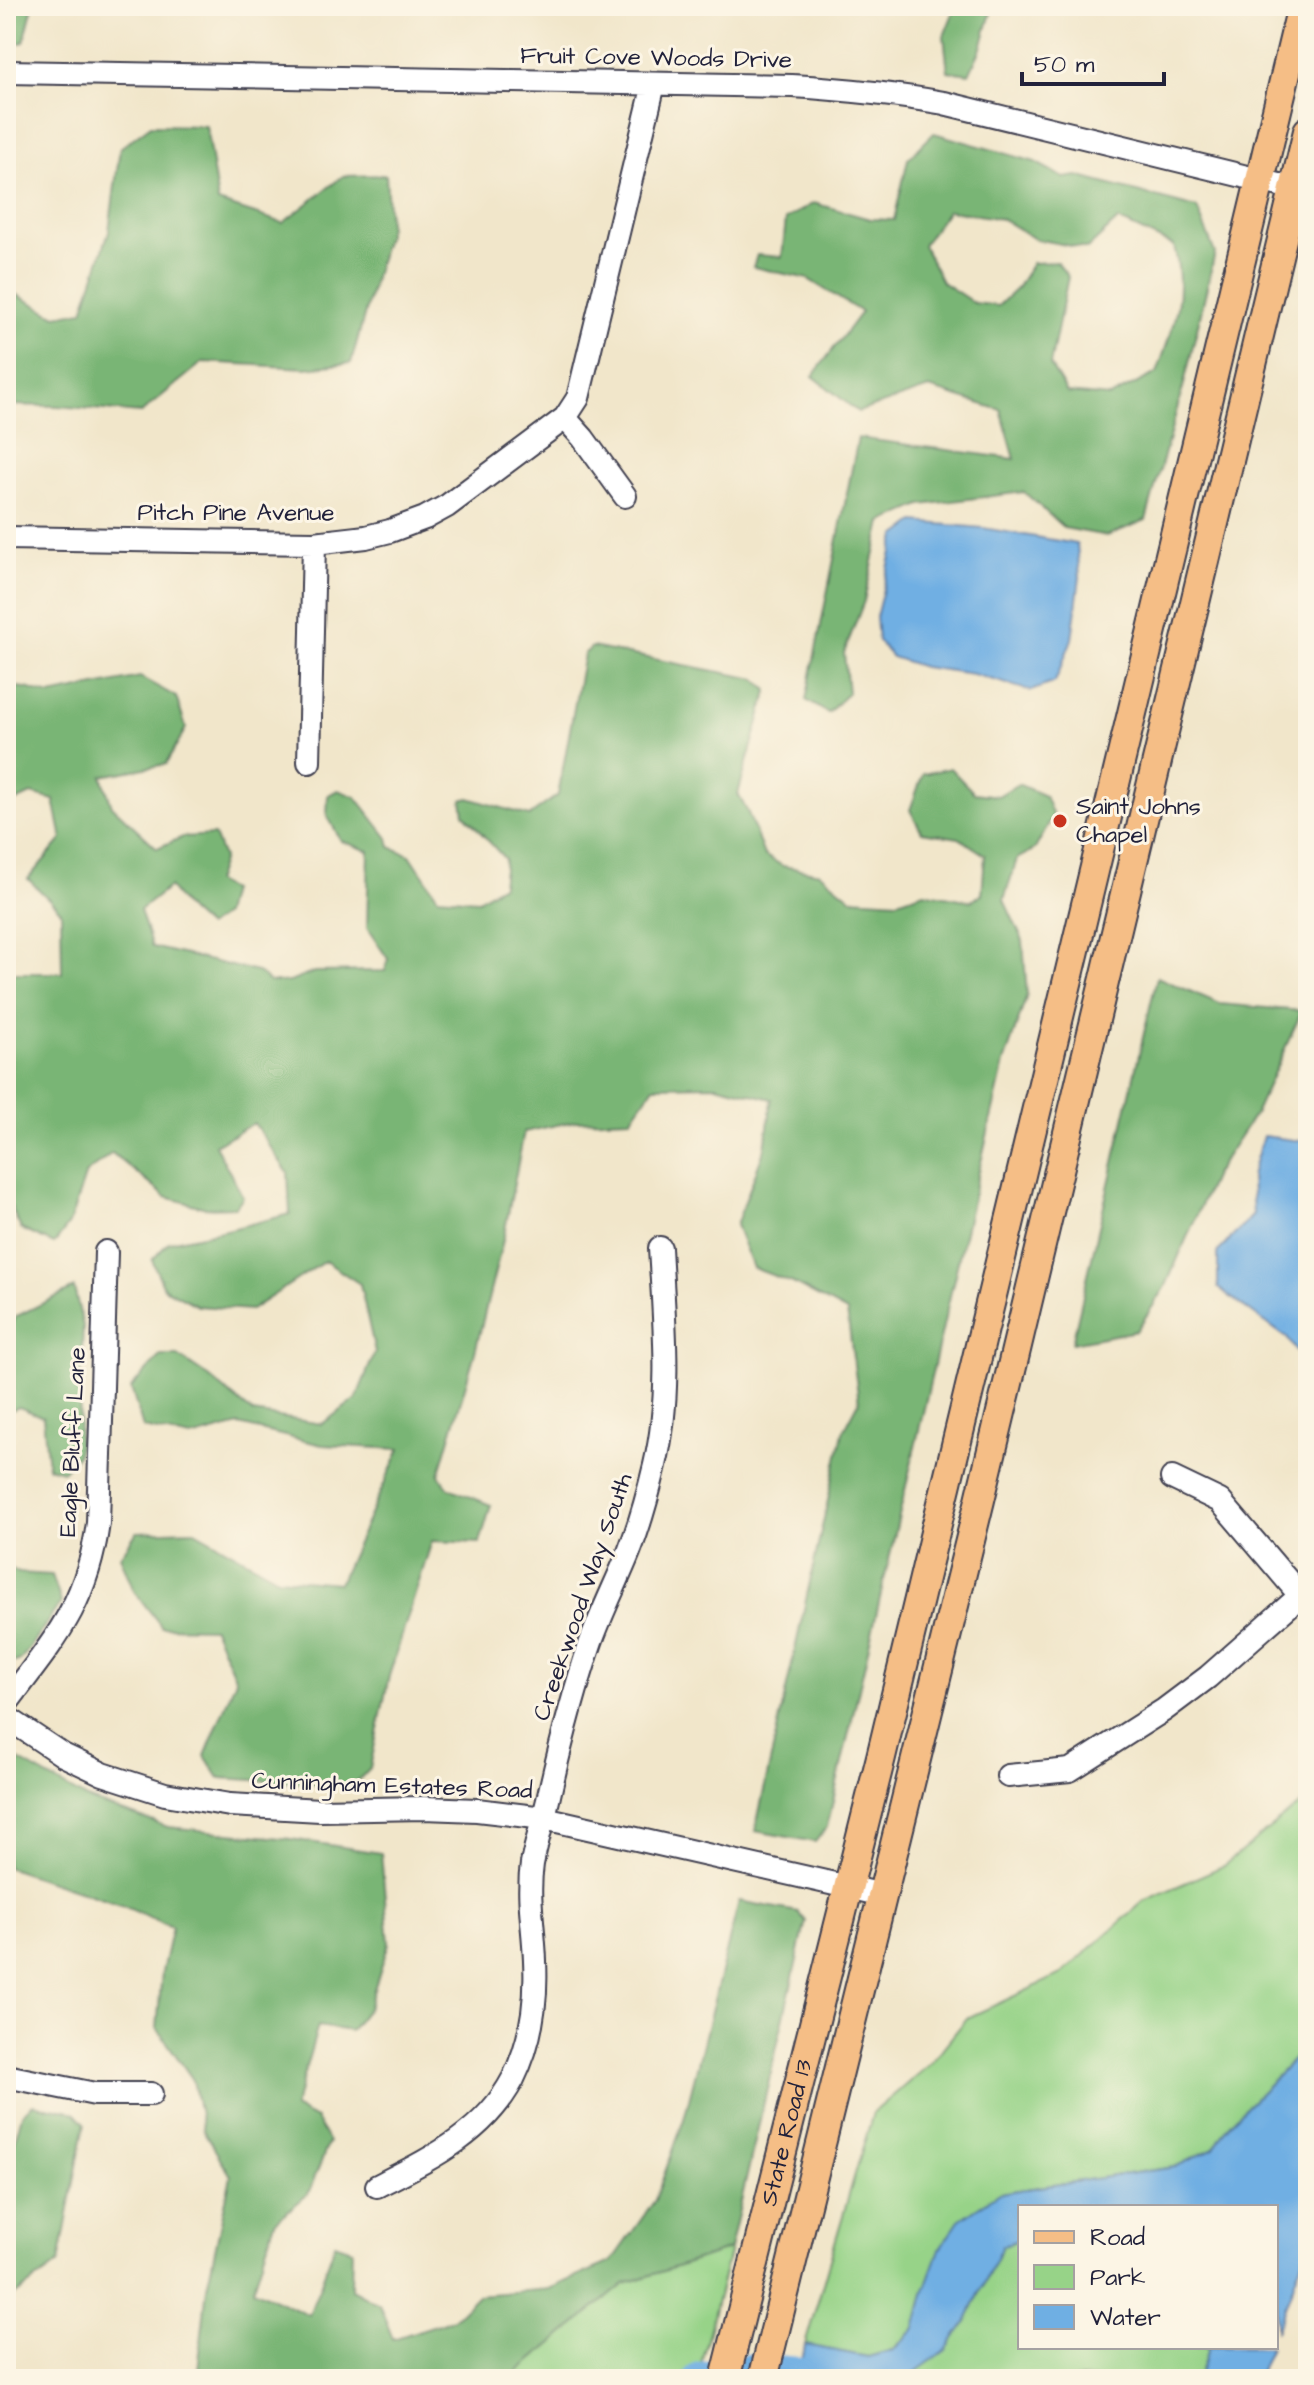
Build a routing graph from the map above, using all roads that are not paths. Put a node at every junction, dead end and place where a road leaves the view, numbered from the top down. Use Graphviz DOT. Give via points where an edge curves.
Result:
graph roads {
  1 [pos="1302,6"];
  2 [pos="6,72"];
  3 [pos="654,84"];
  4 [pos="1308,131"];
  5 [pos="1260,179"];
  6 [pos="1301,190"];
  7 [pos="565,418"];
  8 [pos="625,496"];
  9 [pos="6,538"];
  10 [pos="314,543"];
  11 [pos="309,762"];
  12 [pos="1088,900"];
  13 [pos="1122,911"];
  14 [pos="660,1248"];
  15 [pos="106,1252"];
  16 [pos="1172,1478"];
  17 [pos="1304,1592"];
  18 [pos="6,1704"];
  19 [pos="6,1717"];
  20 [pos="1008,1776"];
  21 [pos="544,1818"];
  22 [pos="849,1887"];
  23 [pos="883,1895"];
  24 [pos="6,2076"];
  25 [pos="151,2094"];
  26 [pos="377,2186"];
  27 [pos="725,2379"];
  28 [pos="763,2379"];
  1 -- 5 [label="main road, State Road 13"];
  2 -- 3 [label="street, Fruit Cove Woods Drive"];
  3 -- 5 [label="street, Fruit Cove Woods Drive" via="886,93"];
  3 -- 7 [label="street, Pitch Pine Avenue" via="578,398"];
  4 -- 6 [label="main road, State Road 13"];
  5 -- 6 [label="street, Fruit Cove Woods Drive"];
  5 -- 12 [label="main road, State Road 13"];
  6 -- 13 [label="main road, State Road 13"];
  7 -- 8 [label="street"];
  7 -- 10 [label="street, Pitch Pine Avenue" via="425,518 366,537"];
  9 -- 10 [label="street, Pitch Pine Avenue"];
  10 -- 11 [label="street"];
  12 -- 13 [label="main road"];
  12 -- 22 [label="main road, State Road 13"];
  13 -- 23 [label="main road, State Road 13"];
  14 -- 21 [label="street, Creekwood Way South" via="666,1367 656,1463 568,1714"];
  15 -- 18 [label="street, Eagle Bluff Lane" via="95,1548 80,1597 62,1631"];
  16 -- 17 [label="street" via="1220,1501"];
  17 -- 20 [label="street" via="1208,1677 1070,1770"];
  19 -- 21 [label="street, Cunningham Estates Road" via="103,1774 208,1803 320,1810 477,1810"];
  21 -- 22 [label="street, Cunningham Estates Road"];
  21 -- 26 [label="street, Creekwood Way South" via="532,1863 535,1995 523,2056 496,2105 470,2133"];
  22 -- 23 [label="street, Cunningham Estates Road"];
  22 -- 27 [label="main road, State Road 13"];
  23 -- 28 [label="main road, State Road 13"];
  24 -- 25 [label="street" via="95,2094"];
}
